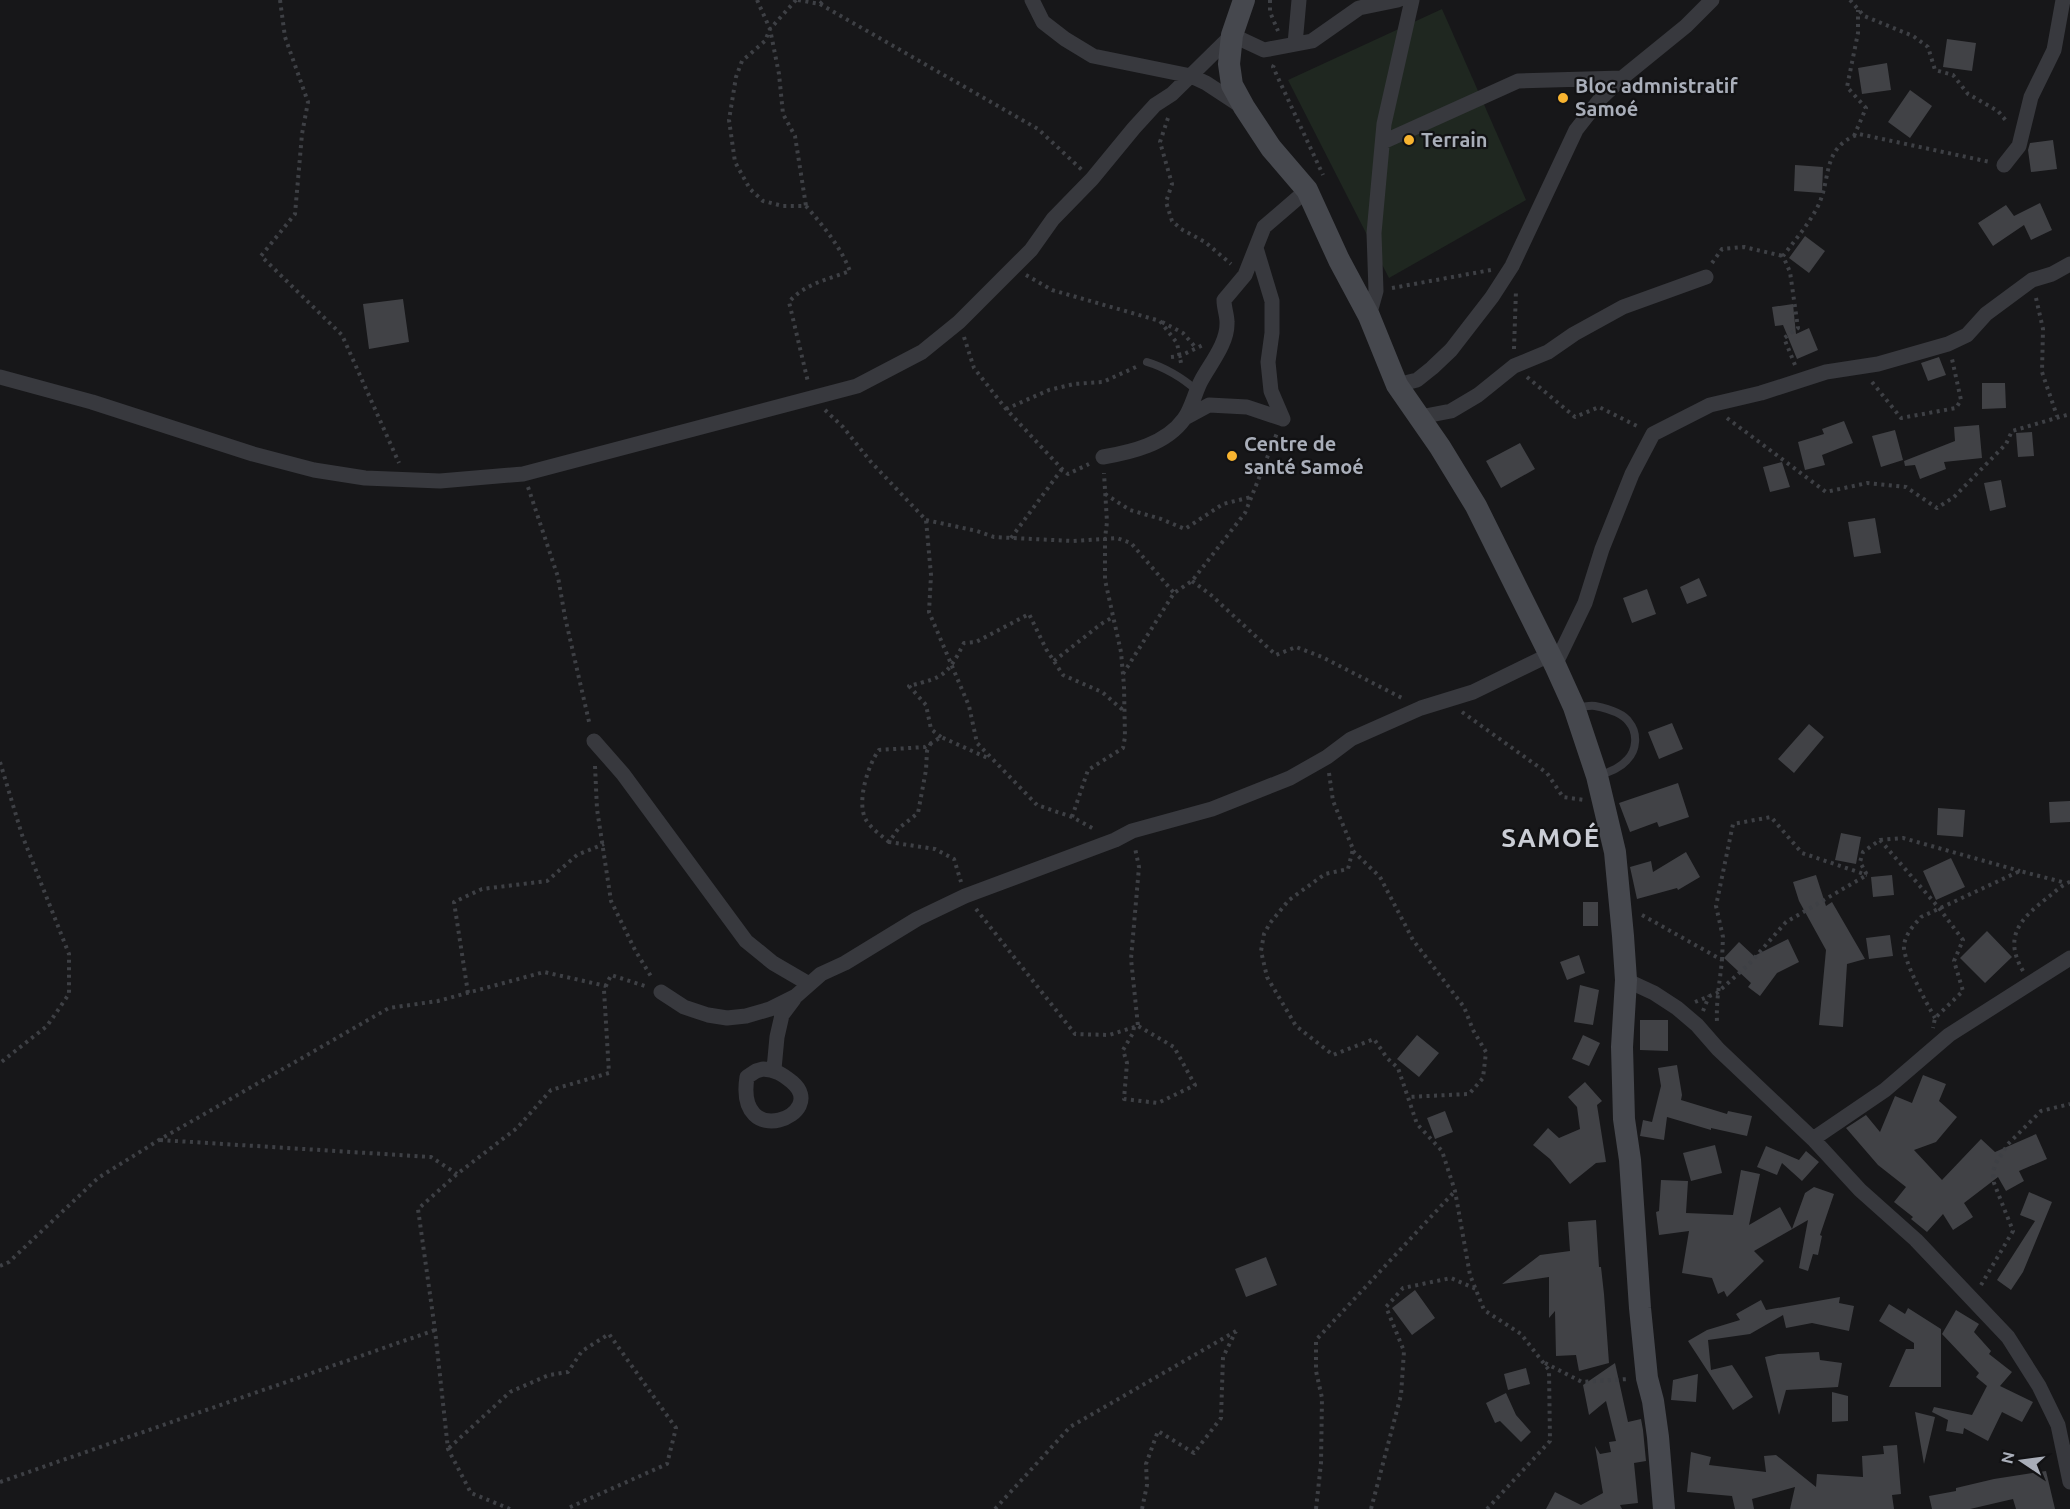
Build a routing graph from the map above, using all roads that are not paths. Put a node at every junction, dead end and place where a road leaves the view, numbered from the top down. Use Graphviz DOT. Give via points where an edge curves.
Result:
graph roads {
  1 [pos="1032,0"];
  2 [pos="1244,0"];
  3 [pos="1299,0"];
  4 [pos="1398,0"];
  5 [pos="1412,0"];
  6 [pos="1712,0"];
  7 [pos="2063,0"];
  8 [pos="1232,35"];
  9 [pos="1289,45"];
  10 [pos="1191,76"];
  11 [pos="1622,78"];
  12 [pos="1244,107"];
  13 [pos="1383,142"];
  14 [pos="2004,165"];
  15 [pos="1316,184"];
  16 [pos="1256,248"];
  17 [pos="2070,264"];
  18 [pos="1706,277"];
  19 [pos="1369,316"];
  20 [pos="1147,362"];
  21 [pos="0,377"];
  22 [pos="1397,385"];
  23 [pos="1192,386"];
  24 [pos="1420,417"];
  25 [pos="1185,418"];
  26 [pos="1103,457"];
  27 [pos="1552,660"];
  28 [pos="1574,707"];
  29 [pos="594,741"];
  30 [pos="1597,777"];
  31 [pos="2070,958"];
  32 [pos="1626,980"];
  33 [pos="808,984"];
  34 [pos="661,992"];
  35 [pos="796,996"];
  36 [pos="774,1070"];
  37 [pos="1814,1139"];
  38 [pos="2070,1482"];
  39 [pos="1664,1509"];
  1 -- 10 [label="street" via="1043,21 1093,56"];
  2 -- 8 [label="main road"];
  3 -- 9 [label="street"];
  4 -- 9 [label="street" via="1359,8 1312,41"];
  5 -- 13 [label="street"];
  6 -- 11 [label="street"];
  7 -- 14 [label="street" via="2054,50 2031,97 2019,146"];
  8 -- 9 [label="street" via="1264,50"];
  8 -- 10 [label="street"];
  8 -- 12 [label="main road" via="1232,85"];
  10 -- 12 [label="street"];
  10 -- 21 [label="street" via="1155,105 1053,219 1031,250 959,322 922,352 857,386 523,474 407,480 365,478 293,465"];
  11 -- 13 [label="street" via="1518,81"];
  11 -- 22 [label="street" via="1576,129 1512,266 1492,297 1451,350 1416,380"];
  12 -- 15 [label="main road" via="1271,148"];
  13 -- 19 [label="street" via="1374,233 1376,291"];
  15 -- 16 [label="street" via="1264,227"];
  15 -- 19 [label="main road" via="1339,260"];
  16 -- 23 [label="street" via="1245,275 1224,300 1226,335 1209,366"];
  16 -- 25 [label="street" via="1272,300 1268,362 1271,391 1282,419 1247,408 1209,405"];
  17 -- 27 [label="street" via="2032,280 1986,314 1967,335 1948,344 1878,364 1826,372 1710,405 1653,434 1632,474 1585,603"];
  18 -- 24 [label="street" via="1623,307 1548,352 1514,366 1451,411"];
  19 -- 22 [label="main road"];
  20 -- 23 [label="lane"];
  22 -- 24 [label="main road"];
  23 -- 25 [label="street"];
  24 -- 27 [label="main road" via="1466,488"];
  25 -- 26 [label="street" via="1149,445"];
  27 -- 28 [label="main road"];
  27 -- 33 [label="street" via="1421,708 1351,739 1290,778 1212,808 1132,831 965,896 917,919"];
  28 -- 30 [label="main road"];
  28 -- 30 [label="lane" via="1594,706 1617,713 1629,721 1636,736 1627,761"];
  29 -- 33 [label="street" via="623,774 746,942"];
  30 -- 32 [label="main road" via="1615,852"];
  31 -- 37 [label="street" via="1949,1035 1885,1090"];
  32 -- 37 [label="street" via="1677,1008"];
  32 -- 39 [label="main road" via="1622,1047 1624,1119 1647,1378"];
  33 -- 35 [label="street"];
  34 -- 35 [label="street" via="684,1007 727,1018 770,1009"];
  35 -- 36 [label="street" via="783,1015"];
  37 -- 38 [label="street" via="2008,1337 2058,1425"];
}
